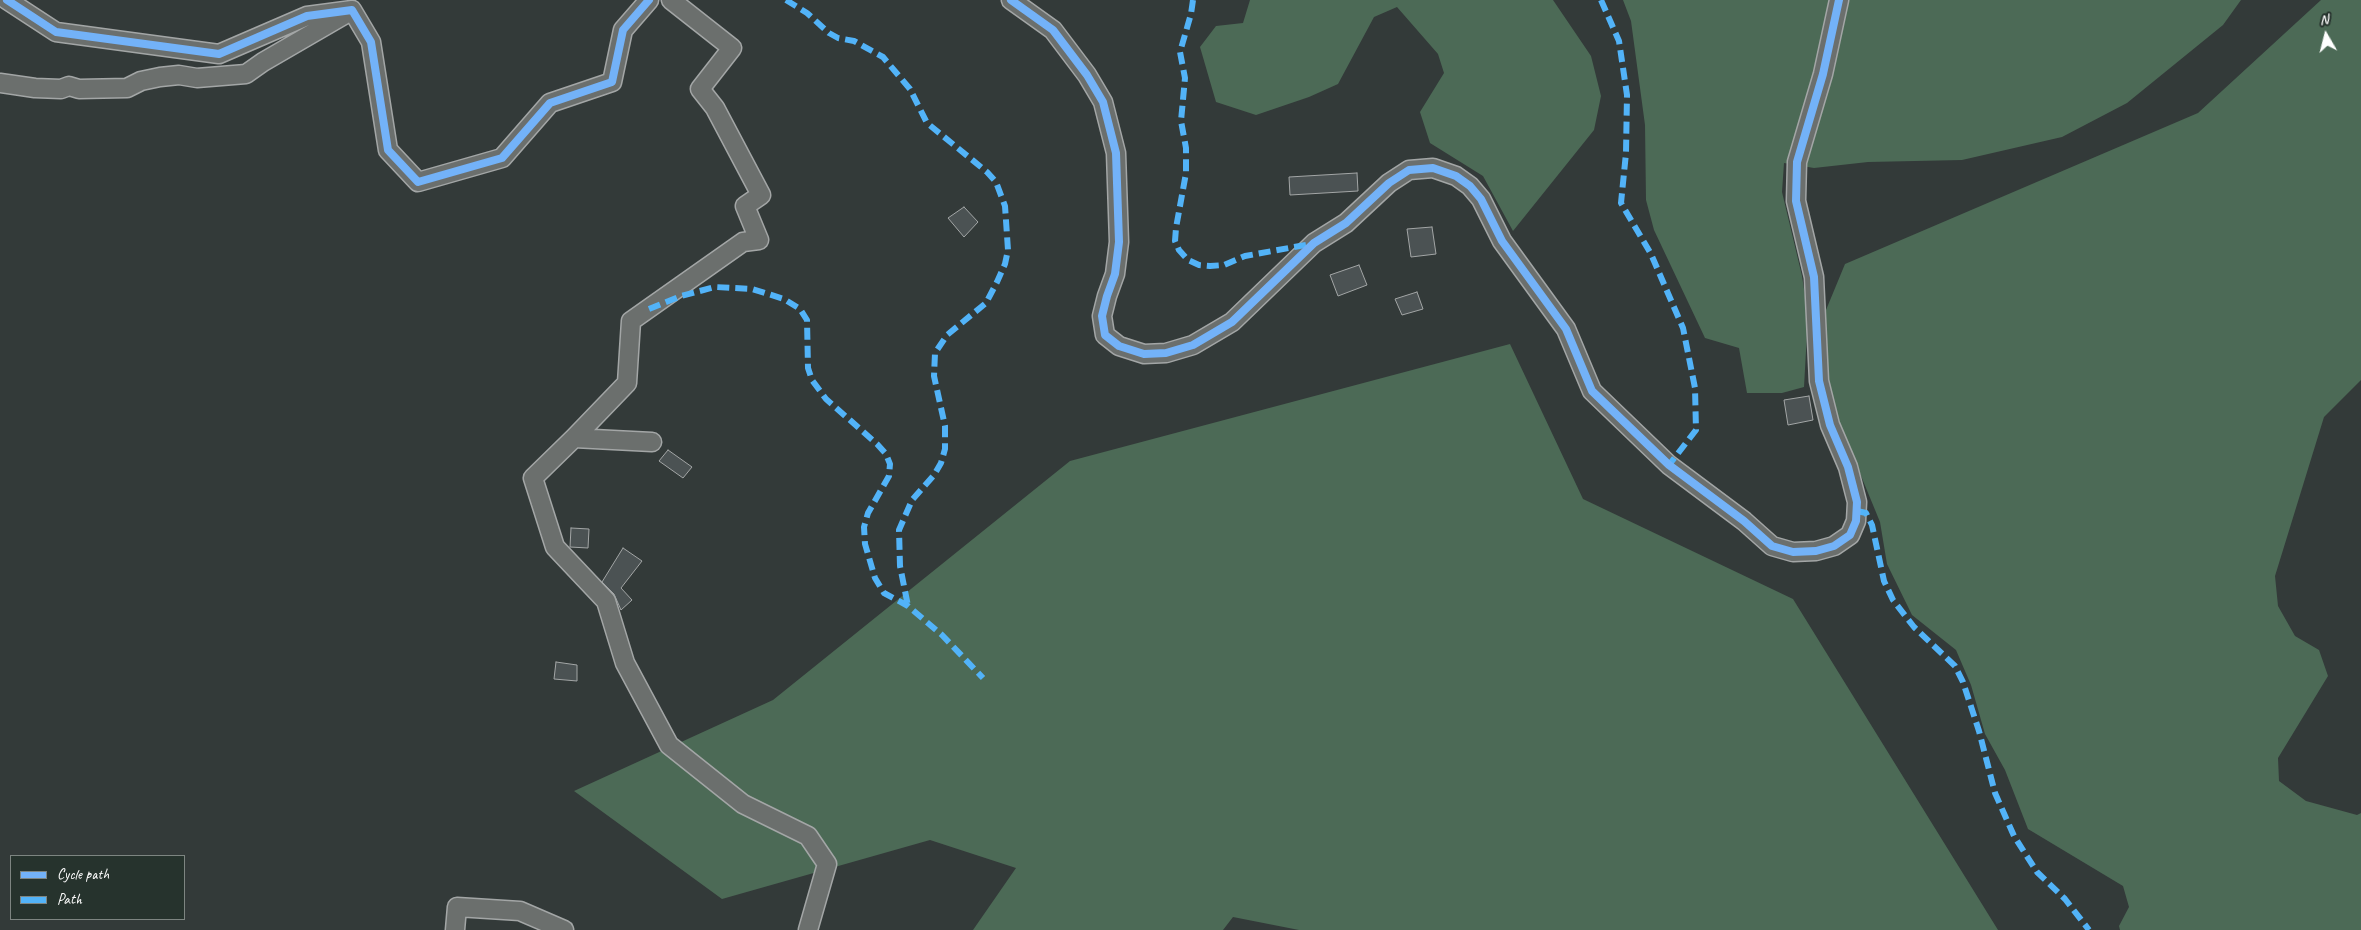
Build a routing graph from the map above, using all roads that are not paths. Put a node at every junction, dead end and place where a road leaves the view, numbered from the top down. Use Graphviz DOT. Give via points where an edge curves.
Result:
graph roads {
  1 [pos="7,0"];
  2 [pos="649,0"];
  3 [pos="671,0"];
  4 [pos="1011,0"];
  5 [pos="1839,0"];
  6 [pos="352,10"];
  7 [pos="0,84"];
  8 [pos="574,438"];
  9 [pos="652,442"];
  10 [pos="455,930"];
  11 [pos="564,930"];
  12 [pos="808,930"];
  1 -- 6 [label="street" via="56,32 219,54 307,16"];
  2 -- 6 [label="street" via="623,30 612,82 550,103 502,158 418,182 388,150 371,42"];
  3 -- 8 [label="street" via="732,48 700,89 715,108 762,195 745,206 759,240 743,242 631,321 627,383"];
  4 -- 5 [label="street" via="1053,30 1103,102 1116,153 1119,242 1115,274 1102,316 1105,335 1119,346 1144,354 1166,353 1193,345 1232,322 1314,243 1346,223 1388,182 1410,170 1433,168 1456,176 1481,199 1502,241 1566,329 1592,391 1668,465 1744,520 1772,546 1793,552 1834,546 1850,534 1856,521 1857,502 1848,467 1830,425 1818,381 1814,276 1796,201 1797,162 1823,74"];
  6 -- 7 [label="street" via="246,74 198,78 160,76 127,88 79,89 69,86 61,89"];
  8 -- 9 [label="street"];
  8 -- 12 [label="street" via="532,478 555,547 606,601 625,663 669,745 743,804 808,836 827,864"];
  10 -- 11 [label="street" via="457,907 520,910"];
}
